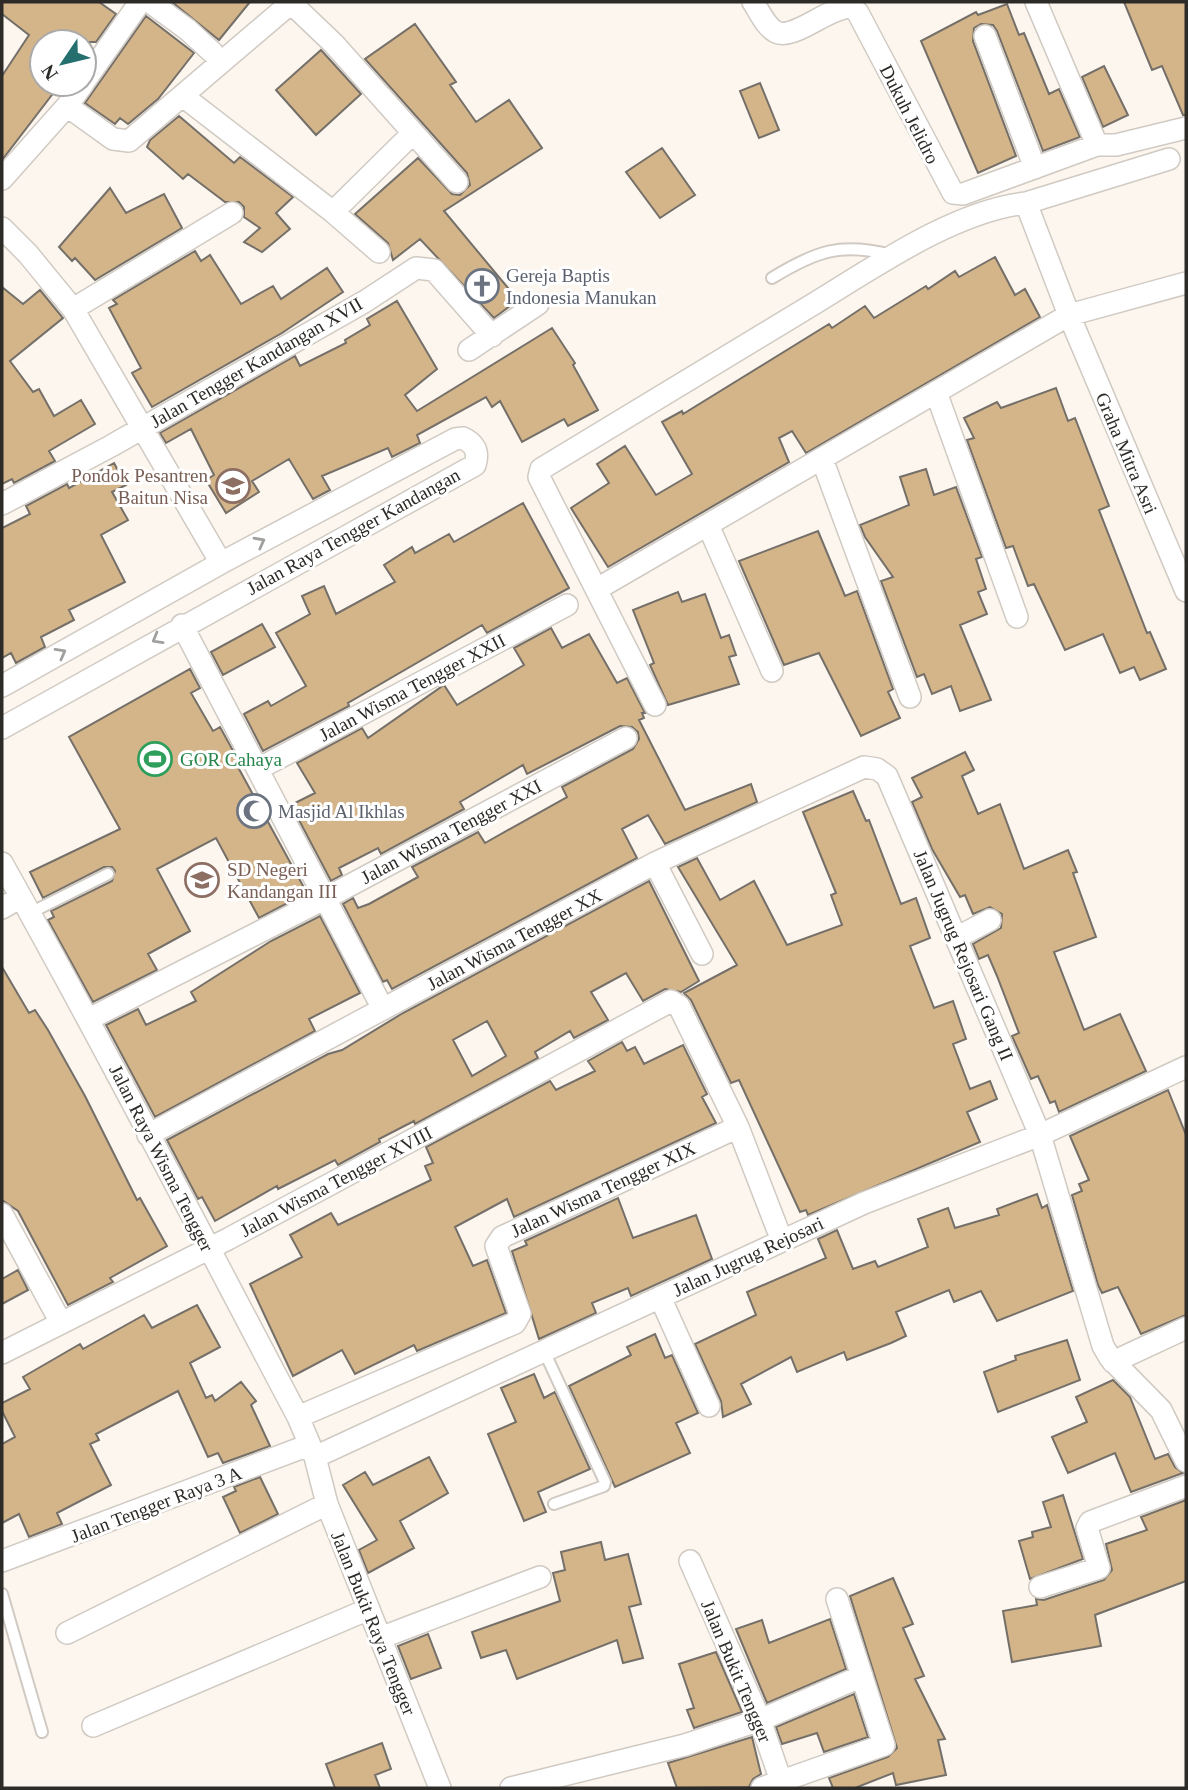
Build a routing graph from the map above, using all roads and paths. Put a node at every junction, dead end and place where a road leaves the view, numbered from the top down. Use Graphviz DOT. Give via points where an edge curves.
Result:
graph roads {
  1 [pos="140,2"];
  2 [pos="150,2"];
  3 [pos="753,2"];
  4 [pos="1036,2"];
  5 [pos="985,36"];
  6 [pos="213,53"];
  7 [pos="98,62"];
  8 [pos="184,97"];
  9 [pos="73,98"];
  10 [pos="67,106"];
  11 [pos="1186,128"];
  12 [pos="413,132"];
  13 [pos="1097,145"];
  14 [pos="1169,159"];
  15 [pos="1035,168"];
  16 [pos="2,179"];
  17 [pos="457,182"];
  18 [pos="1026,203"];
  19 [pos="333,212"];
  20 [pos="232,213"];
  21 [pos="2,228"];
  22 [pos="379,252"];
  23 [pos="894,256"];
  24 [pos="772,278"];
  25 [pos="1186,283"];
  26 [pos="538,304"];
  27 [pos="73,309"];
  28 [pos="1069,315"];
  29 [pos="492,336"];
  30 [pos="469,350"];
  31 [pos="936,392"];
  32 [pos="141,428"];
  33 [pos="822,458"];
  34 [pos="2,504"];
  35 [pos="708,525"];
  36 [pos="221,562"];
  37 [pos="597,589"];
  38 [pos="1186,591"];
  39 [pos="567,606"];
  40 [pos="1017,617"];
  41 [pos="182,625"];
  42 [pos="96,634"];
  43 [pos="113,664"];
  44 [pos="772,671"];
  45 [pos="2,686"];
  46 [pos="910,697"];
  47 [pos="655,705"];
  48 [pos="2,728"];
  49 [pos="626,738"];
  50 [pos="258,769"];
  51 [pos="887,776"];
  52 [pos="2,863"];
  53 [pos="655,863"];
  54 [pos="108,874"];
  55 [pos="326,898"];
  56 [pos="25,905"];
  57 [pos="2,908"];
  58 [pos="990,920"];
  59 [pos="956,938"];
  60 [pos="702,954"];
  61 [pos="383,1009"];
  62 [pos="89,1019"];
  63 [pos="1186,1067"];
  64 [pos="738,1127"];
  65 [pos="148,1135"];
  66 [pos="1040,1135"];
  67 [pos="2,1214"];
  68 [pos="782,1241"];
  69 [pos="209,1249"];
  70 [pos="660,1297"];
  71 [pos="60,1321"];
  72 [pos="1186,1328"];
  73 [pos="544,1350"];
  74 [pos="2,1353"];
  75 [pos="1114,1362"];
  76 [pos="709,1406"];
  77 [pos="298,1417"];
  78 [pos="312,1451"];
  79 [pos="1186,1461"];
  80 [pos="1186,1486"];
  81 [pos="327,1504"];
  82 [pos="554,1504"];
  83 [pos="2,1561"];
  84 [pos="690,1561"];
  85 [pos="540,1577"];
  86 [pos="1040,1587"];
  87 [pos="2,1594"];
  88 [pos="837,1599"];
  89 [pos="369,1609"];
  90 [pos="67,1633"];
  91 [pos="380,1637"];
  92 [pos="862,1676"];
  93 [pos="760,1720"];
  94 [pos="93,1726"];
  95 [pos="42,1732"];
  96 [pos="772,1785"];
  97 [pos="440,1788"];
  98 [pos="511,1788"];
  1 -- 7 [label="street"];
  2 -- 6 [label="street"];
  3 -- 15 [label="street, Dukuh Jelidro" via="770,27 788,34 841,6 852,7 953,193 964,194"];
  4 -- 13 [label="street"];
  5 -- 15 [label="street"];
  8 -- 10 [label="street" via="136,137 124,141 113,139"];
  8 -- 12 [label="street" via="291,3"];
  8 -- 19 [label="street"];
  9 -- 10 [label="street"];
  10 -- 16 [label="street"];
  11 -- 13 [label="street, Dukuh Jelidro" via="1116,145"];
  12 -- 17 [label="street"];
  12 -- 19 [label="street"];
  13 -- 15 [label="street, Dukuh Jelidro"];
  14 -- 18 [label="street"];
  18 -- 23 [label="street" via="977,214"];
  18 -- 28 [label="street, Graha Mitra Asri"];
  19 -- 22 [label="street"];
  20 -- 27 [label="street"];
  21 -- 27 [label="street"];
  23 -- 24 [label="lane" via="843,247 799,262"];
  23 -- 37 [label="street" via="541,468 539,477"];
  25 -- 28 [label="street"];
  26 -- 29 [label="street"];
  27 -- 32 [label="street"];
  28 -- 31 [label="street"];
  28 -- 38 [label="street, Graha Mitra Asri"];
  29 -- 30 [label="street"];
  29 -- 32 [label="street, Jalan Tengger Kandangan XVII" via="434,270 416,268"];
  31 -- 33 [label="street"];
  31 -- 40 [label="street"];
  32 -- 34 [label="street, Jalan Tengger Kandangan XVII"];
  32 -- 36 [label="street"];
  33 -- 35 [label="street"];
  33 -- 46 [label="street"];
  35 -- 37 [label="street"];
  35 -- 44 [label="street"];
  36 -- 41 [label="street, Jalan Raya Tengger Kandangan, one-way" via="456,439 463,438 475,449 475,465"];
  36 -- 42 [label="street, Jalan Raya Tengger Kandangan"];
  37 -- 47 [label="street"];
  39 -- 50 [label="street, Jalan Wisma Tengger XXII"];
  41 -- 43 [label="street, Jalan Raya Tengger Kandangan, one-way"];
  41 -- 50 [label="street"];
  42 -- 43 [label="street"];
  45 -- 42 [label="street, Jalan Raya Tengger Kandangan, one-way"];
  43 -- 48 [label="street, Jalan Raya Tengger Kandangan"];
  49 -- 55 [label="street, Jalan Wisma Tengger XXI"];
  50 -- 55 [label="street"];
  51 -- 53 [label="street, Jalan Wisma Tengger XX" via="864,767"];
  51 -- 59 [label="street, Jalan Jugrug Rejosari Gang II"];
  52 -- 56 [label="street, Jalan Raya Wisma Tengger"];
  53 -- 60 [label="street"];
  53 -- 61 [label="street, Jalan Wisma Tengger XX"];
  54 -- 56 [label="lane"];
  55 -- 61 [label="street"];
  55 -- 62 [label="street, Jalan Wisma Tengger XXI"];
  56 -- 57 [label="street"];
  56 -- 62 [label="street, Jalan Raya Wisma Tengger"];
  58 -- 59 [label="street"];
  59 -- 66 [label="street, Jalan Jugrug Rejosari Gang II"];
  61 -- 65 [label="street, Jalan Wisma Tengger XX"];
  62 -- 65 [label="street, Jalan Raya Wisma Tengger"];
  63 -- 66 [label="street, Jalan Jugrug Rejosari"];
  64 -- 68 [label="street"];
  64 -- 69 [label="street, Jalan Wisma Tengger XVIII" via="674,1002"];
  64 -- 77 [label="street, Jalan Wisma Tengger XIX" via="502,1237 496,1246 520,1314 515,1322"];
  65 -- 69 [label="street, Jalan Raya Wisma Tengger"];
  66 -- 68 [label="street, Jalan Jugrug Rejosari" via="864,1203"];
  66 -- 75 [label="street, Jalan Jugrug Rejosari Gang II" via="1102,1346"];
  67 -- 71 [label="street"];
  68 -- 70 [label="street, Jalan Jugrug Rejosari"];
  69 -- 71 [label="street, Jalan Wisma Tengger XVIII"];
  69 -- 77 [label="street, Jalan Raya Wisma Tengger"];
  70 -- 73 [label="street, Jalan Jugrug Rejosari"];
  70 -- 76 [label="street"];
  71 -- 74 [label="street, Jalan Wisma Tengger XVIII"];
  72 -- 75 [label="street"];
  73 -- 78 [label="street, Jalan Jugrug Rejosari"];
  73 -- 82 [label="lane" via="605,1482"];
  75 -- 79 [label="street, Jalan Jugrug Rejosari Gang II" via="1161,1410"];
  77 -- 78 [label="street, Jalan Raya Wisma Tengger"];
  78 -- 81 [label="street, Jalan Bukit Raya Tengger"];
  78 -- 83 [label="street, Jalan Tengger Raya 3 A"];
  80 -- 86 [label="street" via="1090,1522 1087,1528 1099,1568"];
  81 -- 89 [label="street, Jalan Bukit Raya Tengger"];
  81 -- 90 [label="street"];
  84 -- 93 [label="street, Jalan Bukit Tengger"];
  85 -- 91 [label="street"];
  87 -- 95 [label="lane"];
  88 -- 92 [label="street, Jalan Bukit Tengger"];
  89 -- 91 [label="street, Jalan Bukit Raya Tengger"];
  89 -- 94 [label="street"];
  91 -- 97 [label="street, Jalan Bukit Raya Tengger"];
  92 -- 93 [label="street"];
  92 -- 96 [label="street, Jalan Bukit Tengger" via="883,1748"];
  93 -- 96 [label="street, Jalan Bukit Tengger"];
  93 -- 98 [label="street" via="685,1745"];
}
